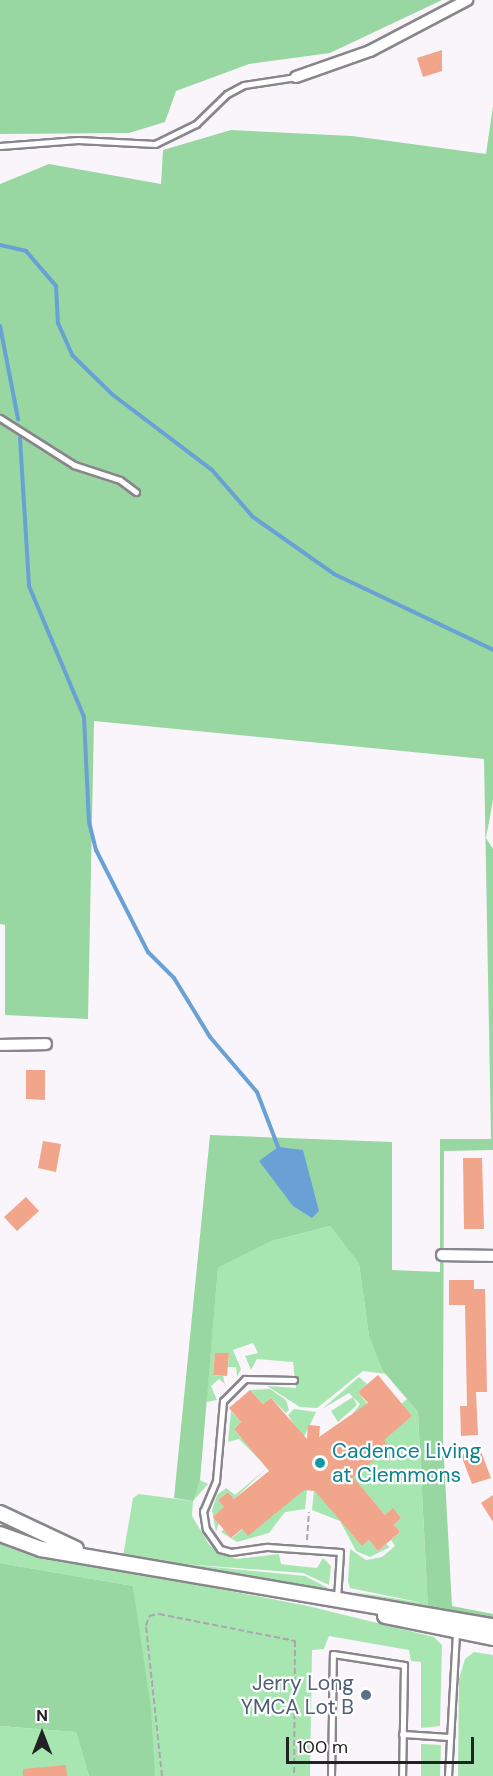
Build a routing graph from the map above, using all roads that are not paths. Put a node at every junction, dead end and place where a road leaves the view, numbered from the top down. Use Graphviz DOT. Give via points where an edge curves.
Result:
graph roads {
  1 [pos="467,0"];
  2 [pos="296,77"];
  3 [pos="0,146"];
  4 [pos="0,418"];
  5 [pos="136,492"];
  6 [pos="46,1044"];
  7 [pos="0,1045"];
  8 [pos="442,1255"];
  9 [pos="493,1256"];
  10 [pos="294,1380"];
  11 [pos="0,1513"];
  12 [pos="0,1534"];
  13 [pos="94,1558"];
  14 [pos="337,1603"];
  15 [pos="493,1626"];
  16 [pos="456,1631"];
  17 [pos="493,1638"];
  18 [pos="402,1734"];
  19 [pos="450,1737"];
  20 [pos="331,1776"];
  21 [pos="402,1776"];
  22 [pos="448,1776"];
  1 -- 2 [label="street" via="370,51"];
  2 -- 3 [label="lane" via="244,85 196,124 154,144 78,140"];
  4 -- 5 [label="lane" via="74,465 120,480"];
  6 -- 7 [label="street"];
  8 -- 9 [label="street"];
  10 -- 14 [label="lane" via="244,1379 223,1401 216,1481 203,1511 206,1529 220,1549 231,1552 268,1547 340,1552"];
  11 -- 13 [label="main road"];
  12 -- 13 [label="main road" via="41,1549"];
  13 -- 14 [label="main road"];
  14 -- 15 [label="main road"];
  14 -- 16 [label="main road"];
  16 -- 17 [label="main road"];
  16 -- 19 [label="lane"];
  18 -- 19 [label="lane"];
  18 -- 20 [label="lane" via="404,1665 333,1654"];
  18 -- 21 [label="lane"];
  19 -- 22 [label="lane"];
}
